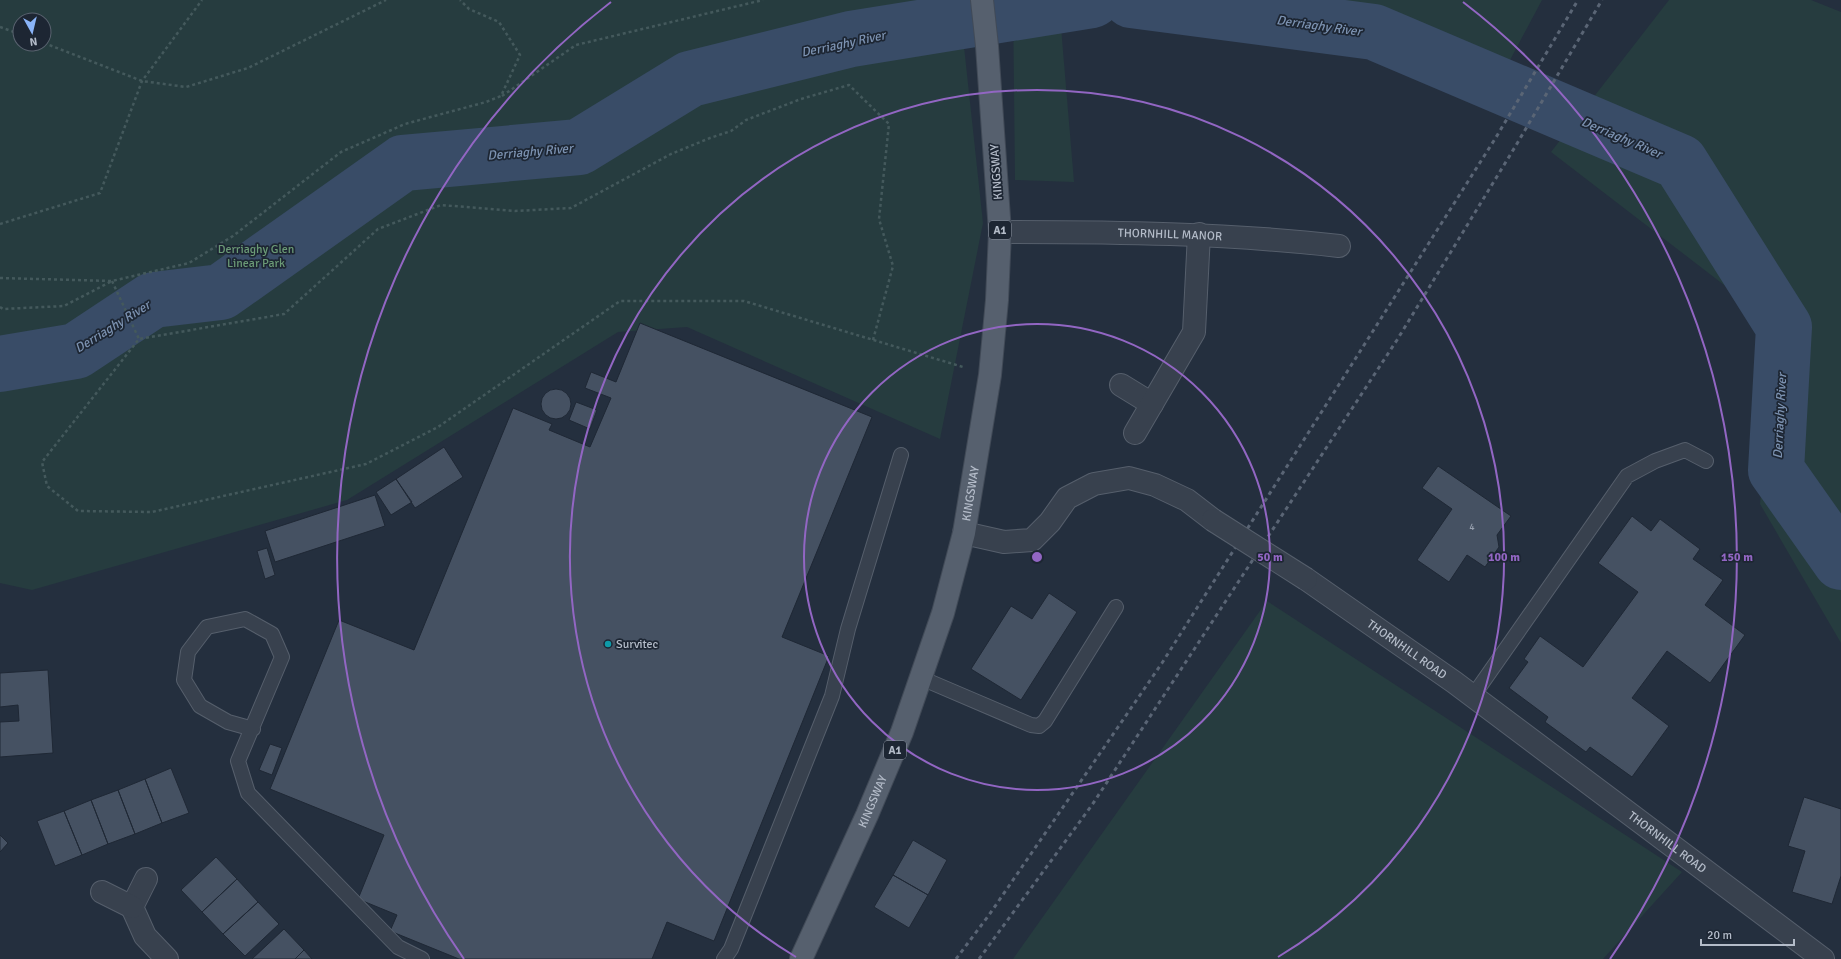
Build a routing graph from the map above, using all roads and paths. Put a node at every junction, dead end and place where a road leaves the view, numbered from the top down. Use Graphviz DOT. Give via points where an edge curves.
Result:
graph roads {
  1 [pos="202,0"];
  2 [pos="386,0"];
  3 [pos="460,0"];
  4 [pos="763,0"];
  5 [pos="982,0"];
  6 [pos="0,27"];
  7 [pos="12,31"];
  8 [pos="52,46"];
  9 [pos="142,81"];
  10 [pos="501,96"];
  11 [pos="0,224"];
  12 [pos="1000,232"];
  13 [pos="1199,234"];
  14 [pos="1340,246"];
  15 [pos="0,278"];
  16 [pos="112,281"];
  17 [pos="0,307"];
  18 [pos="139,339"];
  19 [pos="873,340"];
  20 [pos="990,375"];
  21 [pos="1121,385"];
  22 [pos="1152,404"];
  23 [pos="1135,433"];
  24 [pos="902,456"];
  25 [pos="1706,461"];
  26 [pos="964,533"];
  27 [pos="1116,607"];
  28 [pos="921,678"];
  29 [pos="1473,696"];
  30 [pos="253,729"];
  31 [pos="146,879"];
  32 [pos="102,892"];
  33 [pos="132,907"];
  34 [pos="167,959"];
  35 [pos="422,959"];
  36 [pos="724,959"];
  37 [pos="801,959"];
  38 [pos="1823,959"];
  1 -- 9 [label="path"];
  2 -- 9 [label="path" via="248,68 186,87"];
  3 -- 10 [label="path" via="469,9 499,22 520,55"];
  4 -- 10 [label="path" via="576,45"];
  5 -- 12 [label="main road, KINGSWAY / A1"];
  6 -- 7 [label="path"];
  8 -- 9 [label="path"];
  9 -- 11 [label="path" via="100,193"];
  10 -- 16 [label="path" via="405,124 341,152 233,236 189,263"];
  12 -- 13 [label="street, THORNHILL MANOR"];
  12 -- 20 [label="main road, KINGSWAY / A1"];
  13 -- 14 [label="street, THORNHILL MANOR" via="1283,239"];
  13 -- 22 [label="street" via="1194,332"];
  15 -- 16 [label="path"];
  16 -- 17 [label="path" via="64,306 3,309"];
  16 -- 18 [label="path"];
  18 -- 19 [label="path" via="284,314 378,228 441,206 515,211 570,208 671,154 731,131 746,120 801,99 848,85 889,124 880,219 894,266"];
  18 -- 19 [label="path" via="42,462 47,486 78,511 152,512 366,464 438,427 620,301 744,301"];
  19 -- 20 [label="path"];
  20 -- 26 [label="main road, KINGSWAY / A1"];
  21 -- 22 [label="street"];
  22 -- 23 [label="street"];
  24 -- 36 [label="lane" via="848,629 832,696 731,949"];
  25 -- 29 [label="lane" via="1685,450 1655,461 1627,476"];
  26 -- 28 [label="main road, KINGSWAY / A1" via="943,613"];
  26 -- 29 [label="street, THORNHILL ROAD, bridge" via="1004,542 1032,540 1050,522 1067,498 1094,484 1129,478 1155,485 1187,500 1213,520 1306,579"];
  27 -- 28 [label="lane" via="1046,721 1039,726 1031,725"];
  28 -- 37 [label="main road, KINGSWAY / A1" via="902,732 867,815"];
  29 -- 38 [label="street, THORNHILL ROAD"];
  30 -- 30 [label="lane" via="282,658 272,634 245,619 207,627 188,652 184,680 200,706 228,722"];
  30 -- 35 [label="lane" via="238,761 248,793 398,947"];
  31 -- 33 [label="street"];
  32 -- 33 [label="street"];
  33 -- 34 [label="street" via="145,936"];
}
